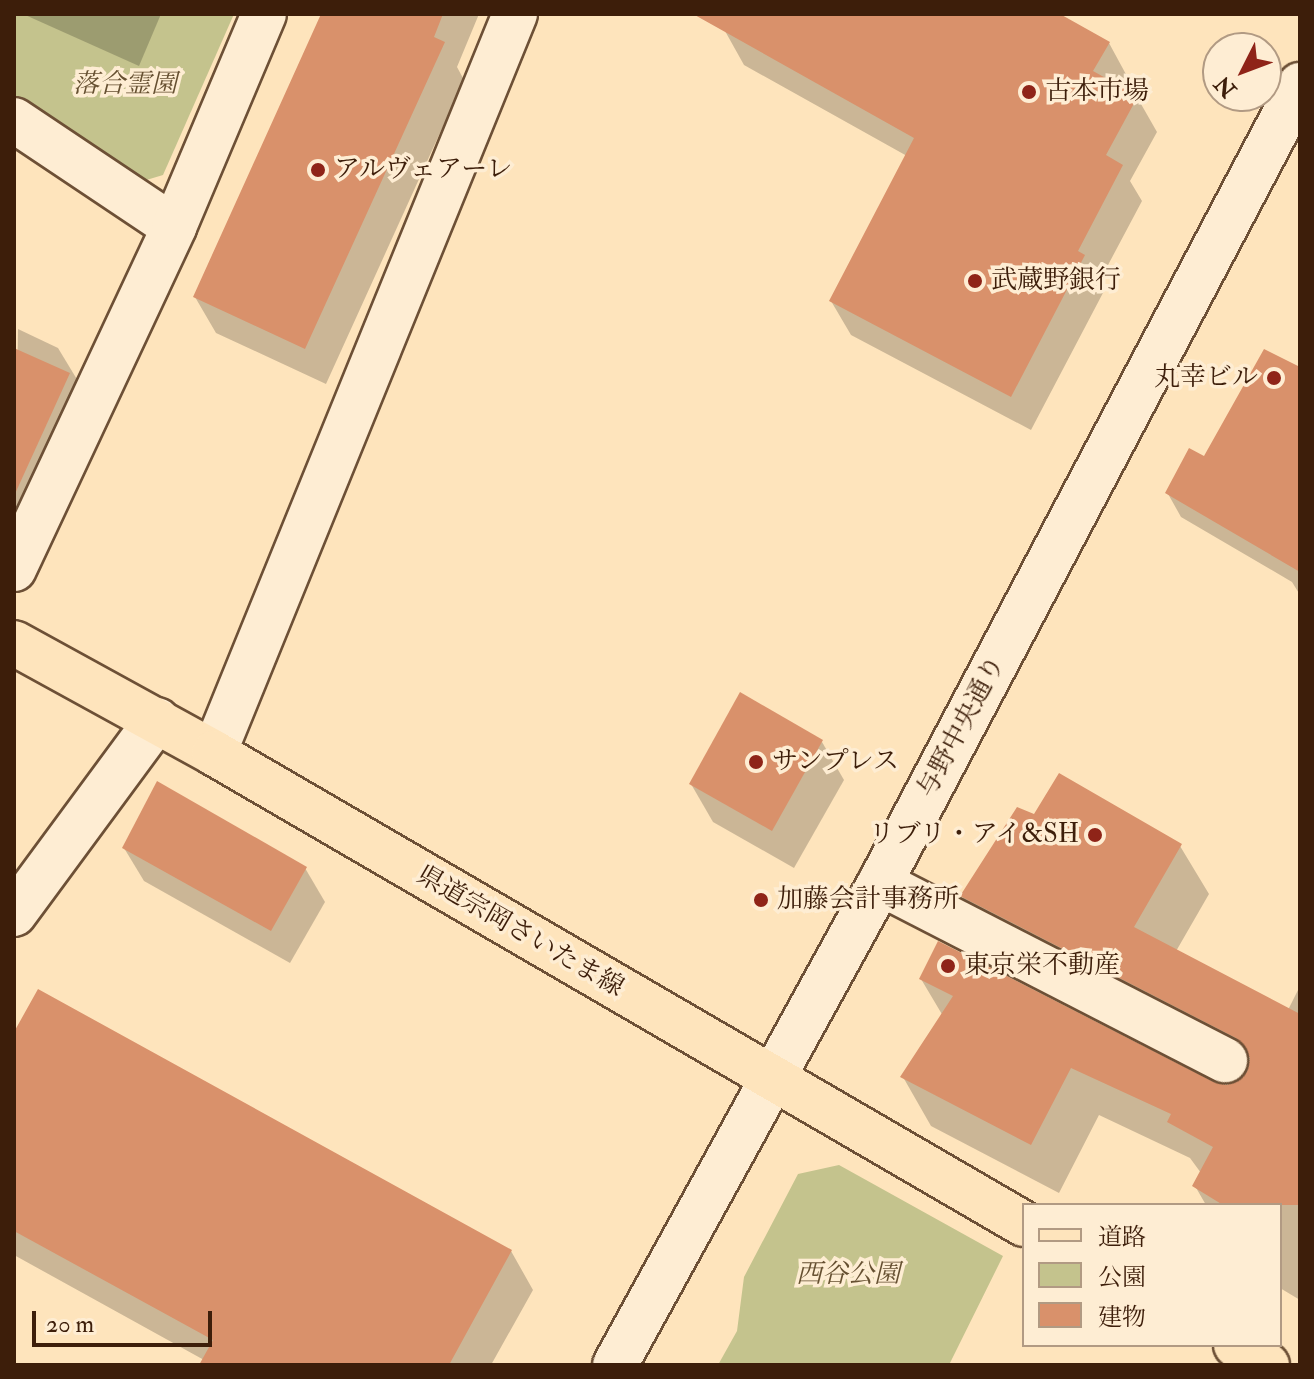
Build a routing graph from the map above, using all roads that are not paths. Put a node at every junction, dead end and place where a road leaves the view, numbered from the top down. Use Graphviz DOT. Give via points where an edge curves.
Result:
graph roads {
  1 [pos="264,14"];
  2 [pos="515,14"];
  3 [pos="1300,85"];
  4 [pos="14,120"];
  5 [pos="174,227"];
  6 [pos="14,569"];
  7 [pos="14,643"];
  8 [pos="157,720"];
  9 [pos="214,753"];
  10 [pos="880,883"];
  11 [pos="14,914"];
  12 [pos="1225,1060"];
  13 [pos="772,1080"];
  14 [pos="1022,1223"];
  15 [pos="1239,1347"];
  16 [pos="615,1365"];
  17 [pos="1267,1365"];
  1 -- 5 [label="street"];
  2 -- 9 [label="street"];
  3 -- 10 [label="street, 与野中央通り"];
  4 -- 5 [label="street"];
  5 -- 6 [label="street"];
  7 -- 8 [label="main road, 県道宗岡さいたま線"];
  8 -- 9 [label="main road, 県道宗岡さいたま線"];
  8 -- 11 [label="street"];
  9 -- 13 [label="main road, 県道宗岡さいたま線"];
  10 -- 12 [label="street"];
  10 -- 13 [label="street, 与野中央通り"];
  13 -- 14 [label="main road, 県道宗岡さいたま線"];
  13 -- 16 [label="street, 与野中央通り"];
  15 -- 17 [label="main road"];
}
